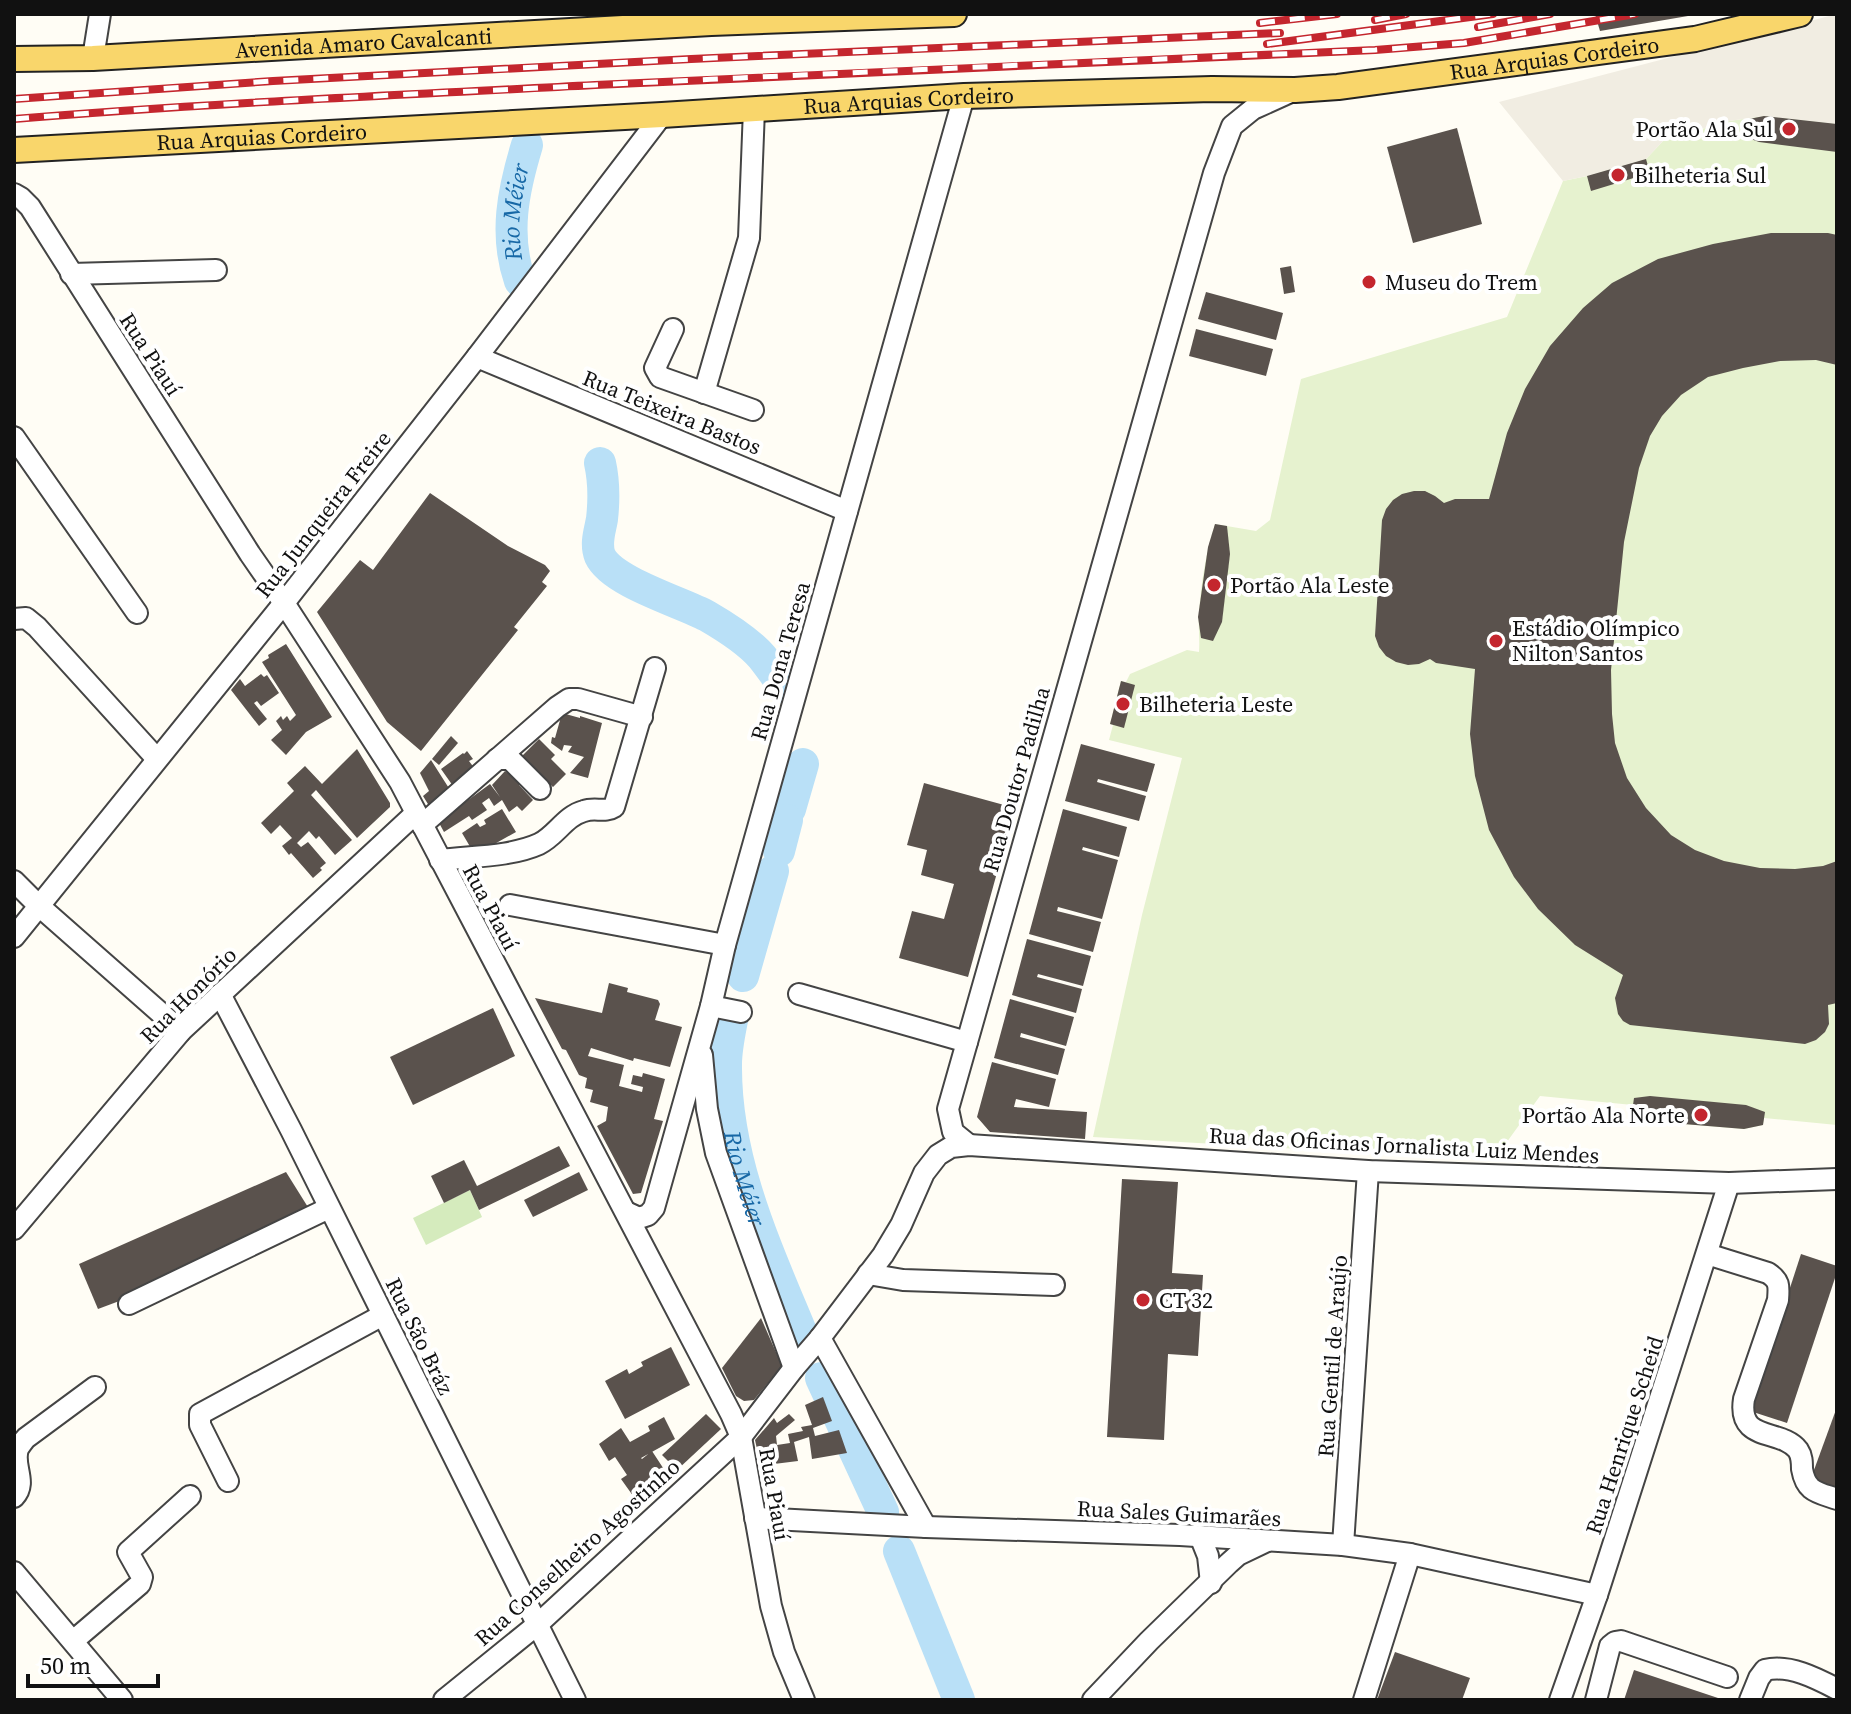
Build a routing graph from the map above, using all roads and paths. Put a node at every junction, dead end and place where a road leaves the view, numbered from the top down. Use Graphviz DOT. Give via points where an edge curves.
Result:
graph roads {
  1 [pos="100,14"];
  2 [pos="954,14"];
  3 [pos="1800,14"];
  4 [pos="712,18"];
  5 [pos="93,58"];
  6 [pos="14,59"];
  7 [pos="1295,90"];
  8 [pos="964,96"];
  9 [pos="754,109"];
  10 [pos="662,115"];
  11 [pos="18,154"];
  12 [pos="14,194"];
  13 [pos="216,270"];
  14 [pos="71,274"];
  15 [pos="673,329"];
  16 [pos="477,357"];
  17 [pos="704,393"];
  18 [pos="753,410"];
  19 [pos="14,437"];
  20 [pos="847,511"];
  21 [pos="284,603"];
  22 [pos="137,613"];
  23 [pos="14,619"];
  24 [pos="655,668"];
  25 [pos="642,717"];
  26 [pos="157,759"];
  27 [pos="497,759"];
  28 [pos="540,789"];
  29 [pos="419,819"];
  30 [pos="440,860"];
  31 [pos="14,881"];
  32 [pos="38,905"];
  33 [pos="510,905"];
  34 [pos="14,937"];
  35 [pos="725,945"];
  36 [pos="220,994"];
  37 [pos="799,994"];
  38 [pos="181,1031"];
  39 [pos="967,1042"];
  40 [pos="700,1044"];
  41 [pos="969,1145"];
  42 [pos="1368,1171"];
  43 [pos="1837,1179"];
  44 [pos="1729,1183"];
  45 [pos="329,1208"];
  46 [pos="626,1212"];
  47 [pos="14,1229"];
  48 [pos="1707,1254"];
  49 [pos="868,1274"];
  50 [pos="1054,1285"];
  51 [pos="129,1304"];
  52 [pos="383,1315"];
  53 [pos="820,1338"];
  54 [pos="794,1368"];
  55 [pos="95,1387"];
  56 [pos="741,1437"];
  57 [pos="228,1481"];
  58 [pos="190,1496"];
  59 [pos="14,1497"];
  60 [pos="1837,1499"];
  61 [pos="755,1518"];
  62 [pos="926,1527"];
  63 [pos="1200,1536"];
  64 [pos="1267,1541"];
  65 [pos="1343,1545"];
  66 [pos="1410,1554"];
  67 [pos="14,1572"];
  68 [pos="1211,1583"];
  69 [pos="1597,1595"];
  70 [pos="538,1624"];
  71 [pos="73,1641"];
  72 [pos="1727,1677"];
  73 [pos="1837,1689"];
  74 [pos="122,1700"];
  75 [pos="444,1700"];
  76 [pos="575,1700"];
  77 [pos="804,1700"];
  78 [pos="1093,1700"];
  79 [pos="1364,1700"];
  80 [pos="1560,1700"];
  81 [pos="1596,1700"];
  82 [pos="1750,1700"];
  1 -- 5 [label="street"];
  2 -- 4 [label="main road, Avenida Amaro Cavalcanti"];
  3 -- 7 [label="main road, Rua Arquias Cordeiro" via="1695,39"];
  4 -- 5 [label="main road, Avenida Amaro Cavalcanti"];
  5 -- 6 [label="main road, Avenida Amaro Cavalcanti"];
  7 -- 8 [label="main road, Rua Arquias Cordeiro"];
  7 -- 39 [label="street, Rua Doutor Padilha" via="1253,109 1232,126 1214,173"];
  8 -- 9 [label="main road, Rua Arquias Cordeiro"];
  8 -- 20 [label="street, Rua Dona Teresa"];
  9 -- 10 [label="main road, Rua Arquias Cordeiro"];
  9 -- 17 [label="street" via="749,238"];
  10 -- 11 [label="main road, Rua Arquias Cordeiro"];
  10 -- 16 [label="street, Rua Junqueira Freire"];
  12 -- 14 [label="street, Rua Piauí" via="30,207"];
  13 -- 14 [label="street"];
  14 -- 21 [label="street, Rua Piauí"];
  15 -- 17 [label="street" via="655,368 660,377"];
  16 -- 20 [label="street, Rua Teixeira Bastos"];
  16 -- 21 [label="street, Rua Junqueira Freire"];
  17 -- 18 [label="street"];
  19 -- 22 [label="street"];
  20 -- 35 [label="street, Rua Dona Teresa"];
  21 -- 26 [label="street, Rua Junqueira Freire"];
  21 -- 29 [label="street, Rua Piauí"];
  23 -- 26 [label="street" via="26,618 37,627"];
  24 -- 25 [label="street"];
  25 -- 27 [label="street, Rua Honório" via="569,699"];
  25 -- 30 [label="street" via="614,807 586,810 542,843 518,851"];
  26 -- 32 [label="street, Rua Junqueira Freire"];
  27 -- 28 [label="street" via="510,759"];
  27 -- 29 [label="street, Rua Honório"];
  29 -- 30 [label="street, Rua Piauí"];
  29 -- 36 [label="street, Rua Honório"];
  30 -- 46 [label="street, Rua Piauí"];
  31 -- 32 [label="street"];
  32 -- 34 [label="street, Rua Junqueira Freire"];
  32 -- 38 [label="street"];
  33 -- 35 [label="street"];
  35 -- 40 [label="street, Rua Dona Teresa" via="726,1009"];
  36 -- 38 [label="street, Rua Honório"];
  36 -- 45 [label="street, Rua São Bráz"];
  37 -- 39 [label="street"];
  38 -- 47 [label="street, Rua Honório"];
  39 -- 41 [label="street, Rua Doutor Padilha" via="948,1109 953,1132"];
  40 -- 46 [label="street, Rua Dona Teresa" via="654,1208 639,1218"];
  40 -- 54 [label="street" via="716,1153"];
  41 -- 42 [label="street, Rua das Oficinas Jornalista Luiz Mendes"];
  41 -- 49 [label="street" via="938,1155"];
  42 -- 44 [label="street, Rua das Oficinas Jornalista Luiz Mendes"];
  42 -- 65 [label="street, Rua Gentil de Araújo"];
  43 -- 44 [label="street, Rua das Oficinas Jornalista Luiz Mendes"];
  44 -- 48 [label="street, Rua Henrique Scheid"];
  45 -- 51 [label="street"];
  45 -- 52 [label="street, Rua São Bráz"];
  46 -- 56 [label="street, Rua Piauí"];
  48 -- 60 [label="street" via="1776,1278 1778,1300 1744,1399 1745,1418 1753,1429 1791,1444 1801,1457 1810,1489"];
  48 -- 69 [label="street, Rua Henrique Scheid"];
  49 -- 50 [label="street"];
  49 -- 53 [label="street"];
  52 -- 57 [label="street" via="200,1414 200,1425"];
  52 -- 70 [label="street, Rua São Bráz"];
  53 -- 54 [label="street"];
  53 -- 62 [label="street"];
  54 -- 56 [label="street"];
  55 -- 59 [label="street" via="26,1438 19,1448 20,1485"];
  56 -- 61 [label="street, Rua Piauí"];
  56 -- 70 [label="street, Rua Conselheiro Agostinho"];
  58 -- 71 [label="street" via="128,1552 142,1577 140,1584"];
  61 -- 62 [label="street, Rua Sales Guimarães"];
  61 -- 77 [label="street, Rua Piauí" via="771,1606"];
  62 -- 63 [label="street, Rua Sales Guimarães"];
  63 -- 64 [label="street, Rua Sales Guimarães"];
  63 -- 68 [label="street"];
  64 -- 65 [label="street, Rua Sales Guimarães"];
  64 -- 68 [label="street" via="1238,1555"];
  65 -- 66 [label="street, Rua Sales Guimarães"];
  66 -- 69 [label="street, Rua Sales Guimarães"];
  66 -- 79 [label="street"];
  67 -- 71 [label="street"];
  68 -- 78 [label="street"];
  69 -- 80 [label="street, Rua Henrique Scheid"];
  70 -- 75 [label="street, Rua Conselheiro Agostinho"];
  70 -- 76 [label="street, Rua São Bráz"];
  71 -- 74 [label="street"];
  72 -- 81 [label="street" via="1615,1642"];
  73 -- 82 [label="street" via="1777,1667 1765,1670"];
}
